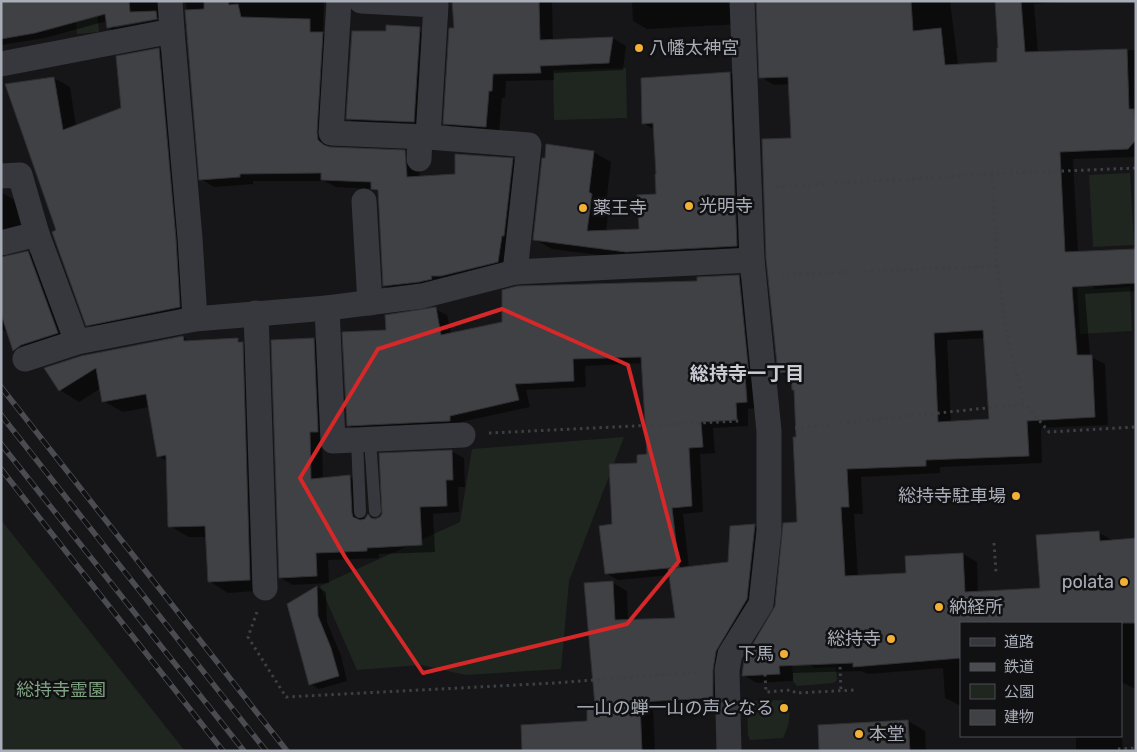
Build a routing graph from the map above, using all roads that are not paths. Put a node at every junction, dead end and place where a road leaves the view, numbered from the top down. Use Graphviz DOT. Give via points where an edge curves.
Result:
graph roads {
  1 [pos="170,1"];
  2 [pos="338,1"];
  3 [pos="360,1"];
  4 [pos="742,1"];
  5 [pos="172,31"];
  6 [pos="1,64"];
  7 [pos="422,144"];
  8 [pos="1,176"];
  9 [pos="364,200"];
  10 [pos="37,234"];
  11 [pos="1,243"];
  12 [pos="753,268"];
  13 [pos="515,272"];
  14 [pos="370,303"];
  15 [pos="327,308"];
  16 [pos="256,313"];
  17 [pos="195,319"];
  18 [pos="77,342"];
  19 [pos="25,359"];
  20 [pos="463,435"];
  21 [pos="364,440"];
  22 [pos="375,511"];
  23 [pos="360,512"];
  24 [pos="265,588"];
  25 [pos="729,751"];
  1 -- 5 [label="street"];
  2 -- 7 [label="street" via="331,133"];
  3 -- 7 [label="street" via="436,5"];
  4 -- 12 [label="street"];
  5 -- 6 [label="street"];
  5 -- 17 [label="street"];
  7 -- 13 [label="street" via="529,145"];
  8 -- 10 [label="street" via="20,175"];
  9 -- 14 [label="street"];
  10 -- 11 [label="street"];
  10 -- 18 [label="street"];
  12 -- 13 [label="street"];
  12 -- 25 [label="street" via="769,425 769,530 761,604 730,654 727,670"];
  13 -- 14 [label="street" via="422,296"];
  14 -- 15 [label="street"];
  15 -- 16 [label="street"];
  15 -- 21 [label="street" via="333,441"];
  16 -- 17 [label="street"];
  16 -- 24 [label="street"];
  17 -- 18 [label="street"];
  18 -- 19 [label="street"];
  20 -- 21 [label="street"];
  21 -- 22 [label="lane"];
  21 -- 23 [label="lane"];
}
